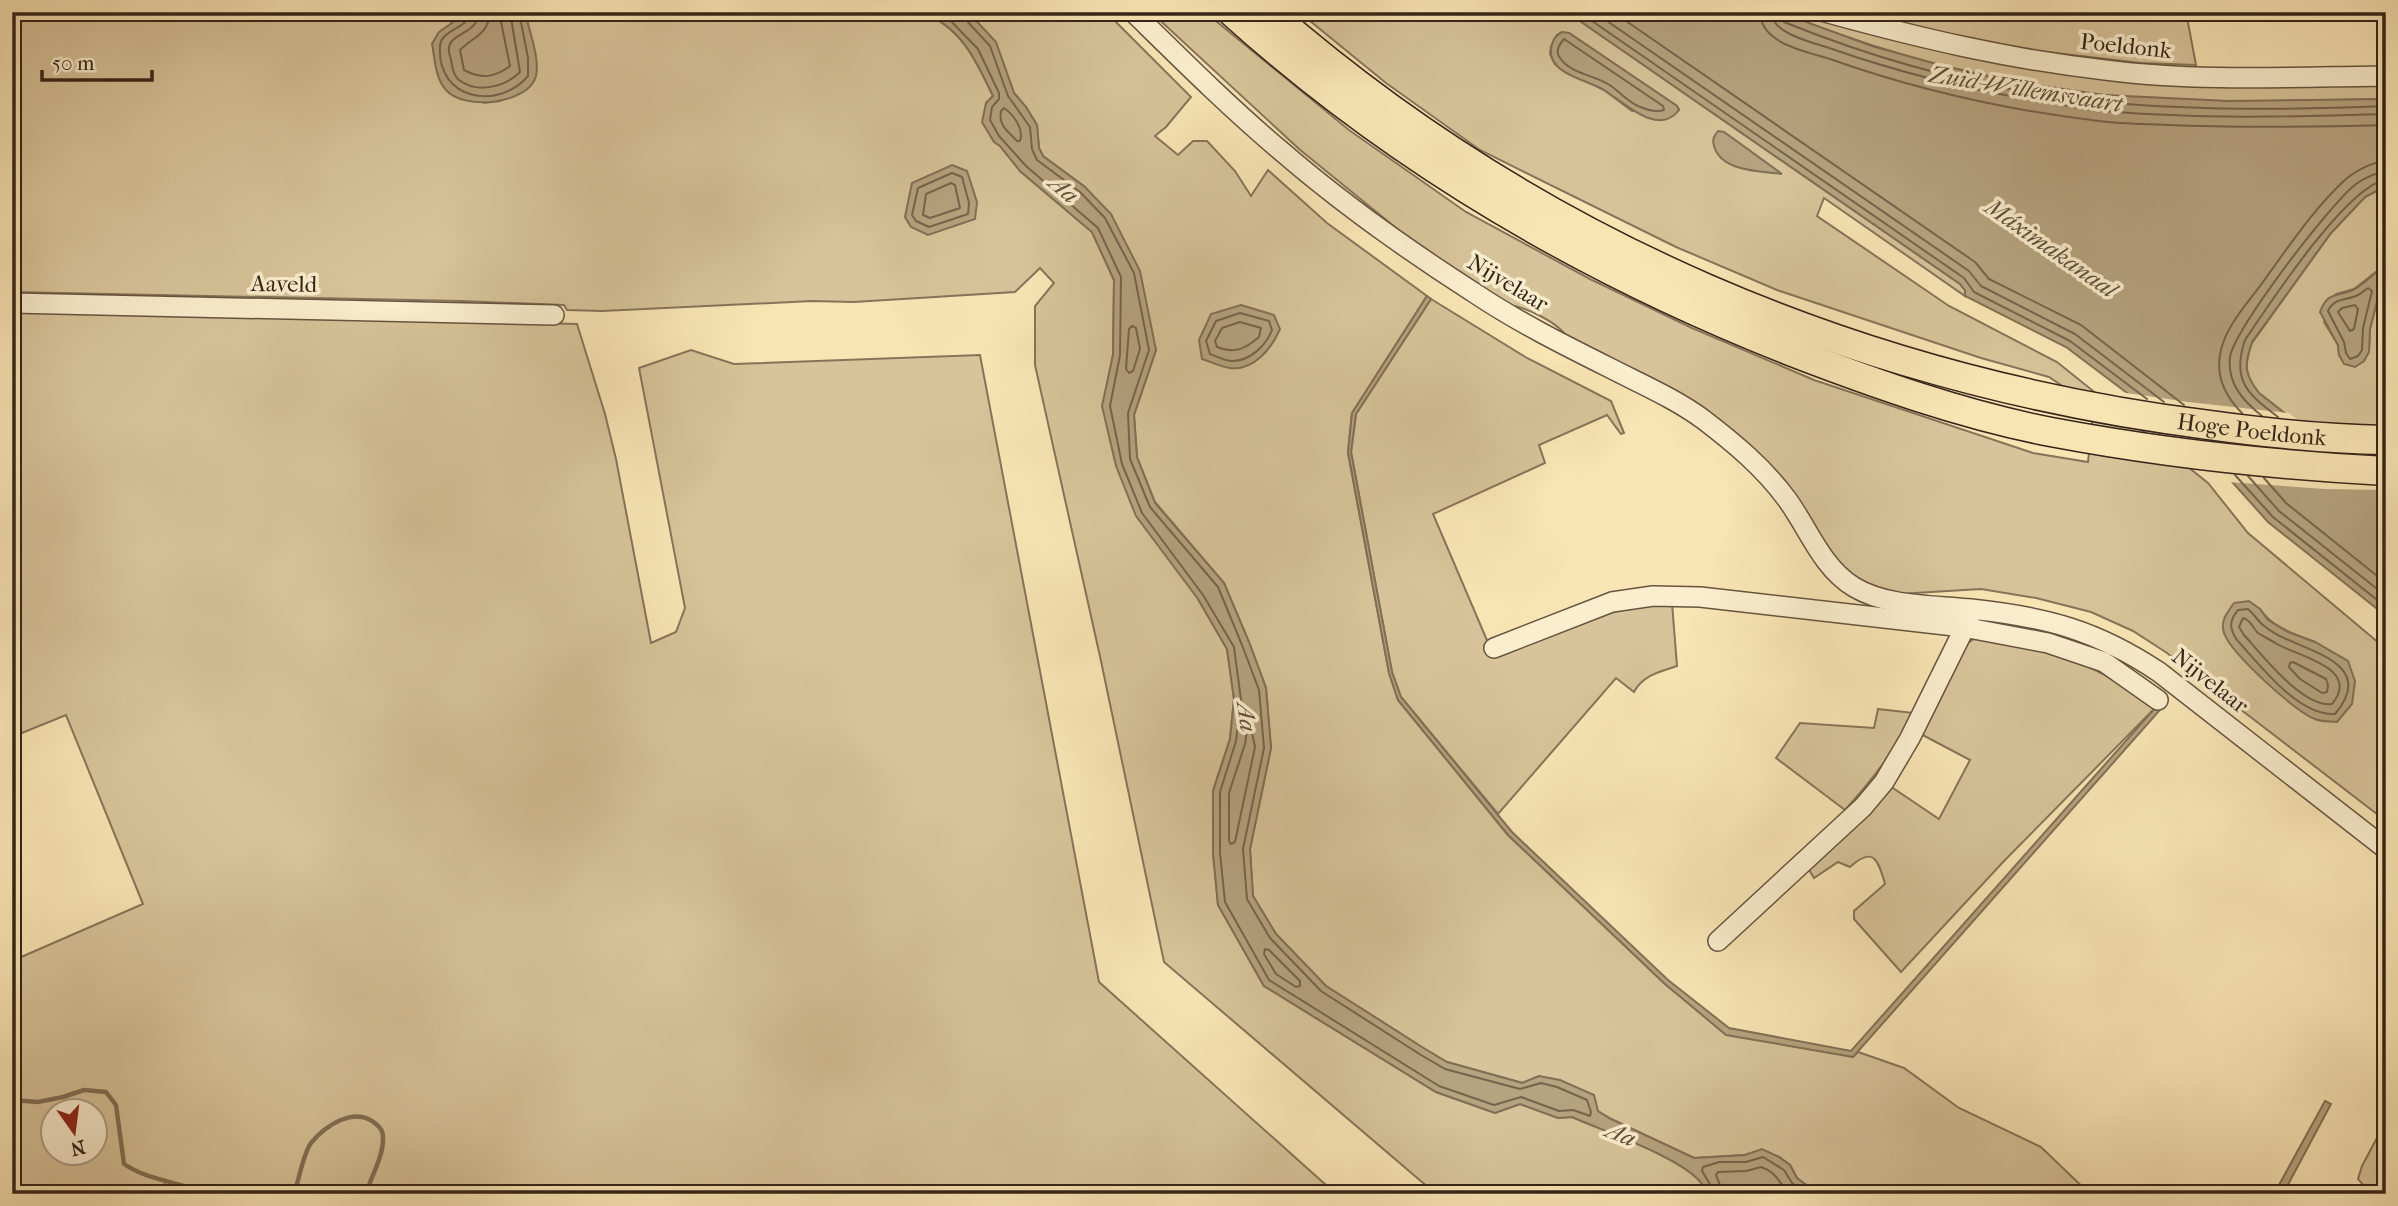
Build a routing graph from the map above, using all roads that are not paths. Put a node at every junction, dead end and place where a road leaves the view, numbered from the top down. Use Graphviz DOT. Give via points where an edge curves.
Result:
graph roads {
  1 [pos="1133,12"];
  2 [pos="1232,12"];
  3 [pos="1269,12"];
  4 [pos="1825,12"];
  5 [pos="2386,76"];
  6 [pos="12,303"];
  7 [pos="554,315"];
  8 [pos="2386,440"];
  9 [pos="2386,471"];
  10 [pos="1855,587"];
  11 [pos="1975,609"];
  12 [pos="1843,615"];
  13 [pos="1963,627"];
  14 [pos="1493,648"];
  15 [pos="2158,700"];
  16 [pos="2386,849"];
  17 [pos="1718,941"];
  1 -- 10 [label="street, Nijvelaar" via="1282,152 1380,227 1474,293 1649,387 1746,453 1785,497 1833,569"];
  2 -- 9 [label="highway, Hoge Poeldonk" via="1276,52 1446,177 1511,217 1702,315 1825,365 1919,397 2049,431 2171,452"];
  3 -- 8 [label="highway, Hoge Poeldonk" via="1466,161 1603,240 1765,314 1978,383 2119,412 2256,431"];
  4 -- 5 [label="street, Poeldonk" via="1943,44 2107,71 2185,77"];
  6 -- 7 [label="street, Aaveld"];
  10 -- 11 [label="street, Nijvelaar" via="1905,602"];
  10 -- 12 [label="street"];
  11 -- 13 [label="street"];
  11 -- 16 [label="street, Nijvelaar" via="2033,617 2127,650"];
  12 -- 13 [label="street, Nijvelaar"];
  12 -- 14 [label="street, Nijvelaar" via="1700,597 1653,596 1612,602"];
  13 -- 15 [label="street, Nijvelaar" via="2048,643 2104,662"];
  13 -- 17 [label="street" via="1936,688 1884,782 1863,807"];
}
